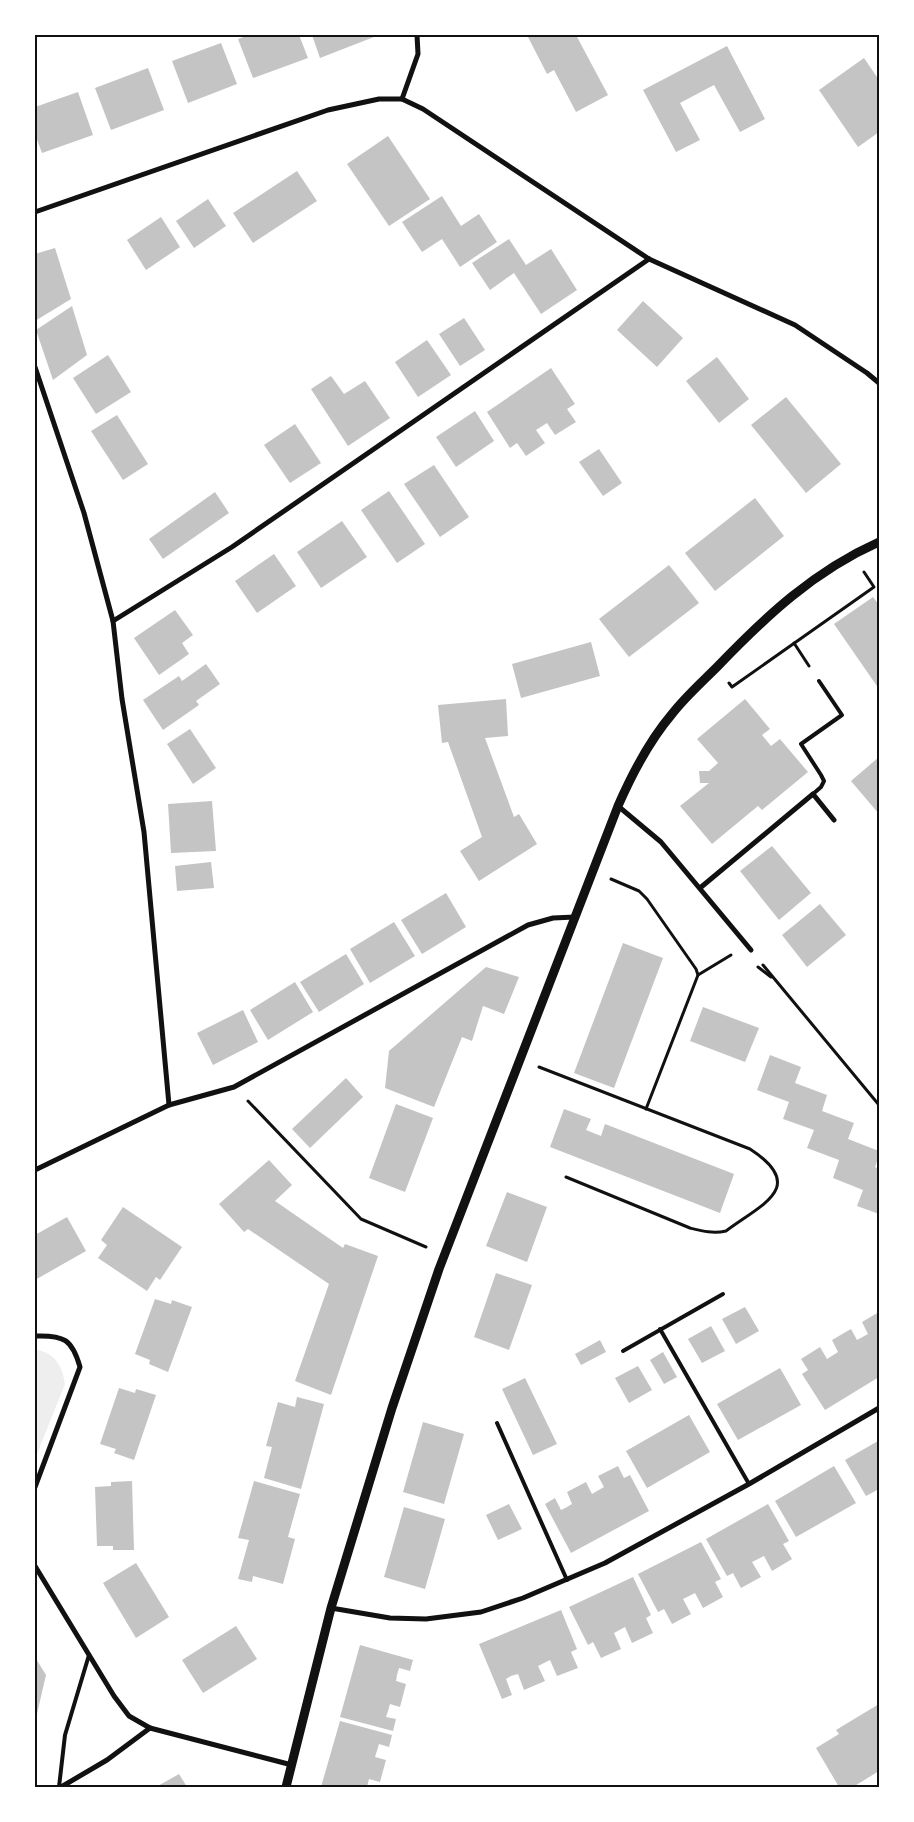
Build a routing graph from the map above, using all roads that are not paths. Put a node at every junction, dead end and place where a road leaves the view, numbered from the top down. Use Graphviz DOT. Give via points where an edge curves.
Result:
graph roads {
  1 [pos="417,35"];
  2 [pos="402,100"];
  3 [pos="35,212"];
  4 [pos="649,259"];
  5 [pos="35,367"];
  6 [pos="879,383"];
  7 [pos="879,542"];
  8 [pos="112,621"];
  9 [pos="819,681"];
  10 [pos="813,794"];
  11 [pos="618,806"];
  12 [pos="834,820"];
  13 [pos="700,888"];
  14 [pos="575,917"];
  15 [pos="751,950"];
  16 [pos="169,1105"];
  17 [pos="35,1170"];
  18 [pos="722,1294"];
  19 [pos="660,1329"];
  20 [pos="35,1336"];
  21 [pos="623,1351"];
  22 [pos="879,1408"];
  23 [pos="496,1423"];
  24 [pos="749,1484"];
  25 [pos="35,1487"];
  26 [pos="35,1566"];
  27 [pos="567,1580"];
  28 [pos="331,1608"];
  29 [pos="89,1655"];
  30 [pos="150,1728"];
  31 [pos="292,1765"];
  32 [pos="60,1787"];
  33 [pos="286,1787"];
  1 -- 2 [label="street" via="418,54"];
  2 -- 3 [label="street" via="379,99 328,110"];
  2 -- 4 [label="street" via="423,109"];
  4 -- 6 [label="street" via="795,326"];
  4 -- 8 [label="street" via="232,547"];
  5 -- 8 [label="street" via="84,513"];
  7 -- 11 [label="street" via="832,567 758,624 671,714 642,757"];
  8 -- 16 [label="street" via="144,832"];
  9 -- 10 [label="lane" via="842,716 801,744 824,781"];
  10 -- 12 [label="street"];
  10 -- 13 [label="street"];
  11 -- 13 [label="street" via="661,842"];
  11 -- 14 [label="street"];
  13 -- 15 [label="street"];
  14 -- 16 [label="street" via="553,918 528,925 234,1086"];
  14 -- 28 [label="street" via="445,1255 392,1408"];
  16 -- 17 [label="street"];
  18 -- 19 [label="lane"];
  19 -- 21 [label="lane"];
  19 -- 24 [label="lane"];
  20 -- 25 [label="street" via="61,1337 75,1349 80,1367"];
  22 -- 24 [label="street"];
  23 -- 27 [label="lane"];
  24 -- 27 [label="street" via="605,1563"];
  26 -- 29 [label="street"];
  27 -- 28 [label="street" via="481,1612 436,1618 390,1618"];
  28 -- 31 [label="street"];
  29 -- 30 [label="street" via="129,1716"];
  29 -- 32 [label="lane" via="65,1734"];
  30 -- 31 [label="street"];
  30 -- 32 [label="street" via="108,1760"];
  31 -- 33 [label="street"];
}
